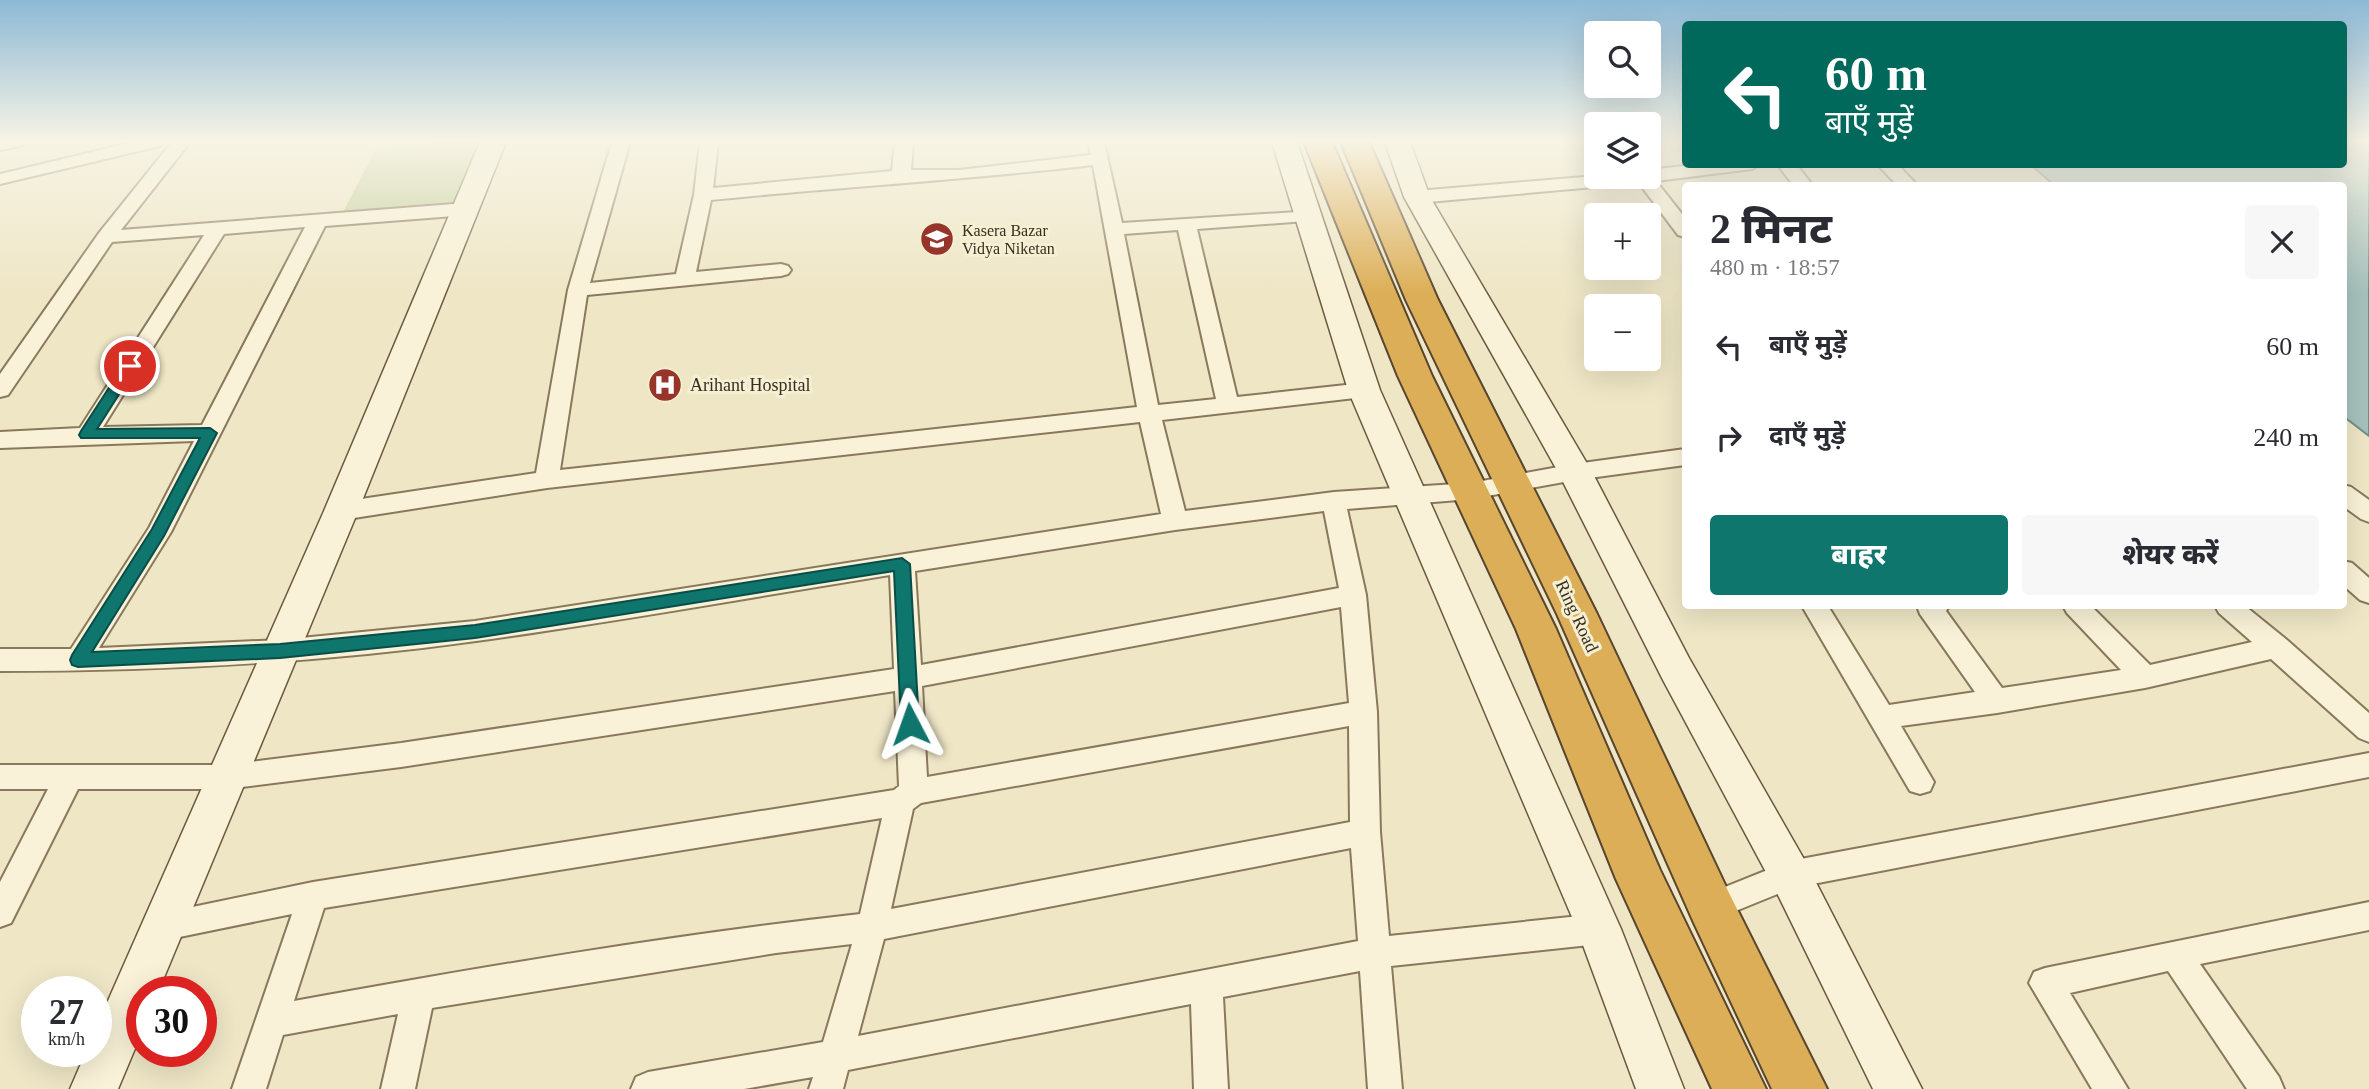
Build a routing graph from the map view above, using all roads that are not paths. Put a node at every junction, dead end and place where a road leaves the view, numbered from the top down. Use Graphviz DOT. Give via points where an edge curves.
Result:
graph roads {
  1 [pos="141,193"];
  2 [pos="473,193"];
  3 [pos="606,193"];
  4 [pos="727,193"];
  5 [pos="1108,193"];
  6 [pos="1299,193"];
  7 [pos="1339,193"];
  8 [pos="1377,193"];
  9 [pos="1415,193"];
  10 [pos="1465,193"];
  11 [pos="1657,193"];
  12 [pos="704,195"];
  13 [pos="1417,197"];
  14 [pos="467,209"];
  15 [pos="1306,215"];
  16 [pos="318,220"];
  17 [pos="1186,224"];
  18 [pos="1682,227"];
  19 [pos="218,228"];
  20 [pos="1115,229"];
  21 [pos="106,237"];
  22 [pos="780,270"];
  23 [pos="684,281"];
  24 [pos="578,290"];
  25 [pos="0,390"];
  26 [pos="1364,390"];
  27 [pos="1228,405"];
  28 [pos="1149,414"];
  29 [pos="210,433"];
  30 [pos="86,435"];
  31 [pos="0,440"];
  32 [pos="1682,457"];
  33 [pos="1576,472"];
  34 [pos="547,480"];
  35 [pos="1513,485"];
  36 [pos="1471,491"];
  37 [pos="1412,496"];
  38 [pos="2347,496"];
  39 [pos="1334,501"];
  40 [pos="341,511"];
  41 [pos="2369,513"];
  42 [pos="1175,521"];
  43 [pos="902,564"];
  44 [pos="2347,574"];
  45 [pos="2369,593"];
  46 [pos="1353,595"];
  47 [pos="1817,609"];
  48 [pos="1930,609"];
  49 [pos="2079,609"];
  50 [pos="2232,609"];
  51 [pos="2278,647"];
  52 [pos="280,651"];
  53 [pos="0,660"];
  54 [pos="78,660"];
  55 [pos="2145,677"];
  56 [pos="907,678"];
  57 [pos="1997,702"];
  58 [pos="1363,712"];
  59 [pos="1880,718"];
  60 [pos="2369,730"];
  61 [pos="2369,765"];
  62 [pos="70,776"];
  63 [pos="226,777"];
  64 [pos="0,778"];
  65 [pos="1920,782"];
  66 [pos="907,797"];
  67 [pos="1365,832"];
  68 [pos="1790,875"];
  69 [pos="313,896"];
  70 [pos="1710,907"];
  71 [pos="0,913"];
  72 [pos="2369,916"];
  73 [pos="165,925"];
  74 [pos="872,927"];
  75 [pos="1599,929"];
  76 [pos="1374,953"];
  77 [pos="2175,954"];
  78 [pos="1206,984"];
  79 [pos="419,994"];
  80 [pos="273,1021"];
  81 [pos="837,1056"];
  82 [pos="662,1088"];
  83 [pos="94,1089"];
  84 [pos="249,1089"];
  85 [pos="398,1089"];
  86 [pos="826,1089"];
  87 [pos="1211,1089"];
  88 [pos="1385,1089"];
  89 [pos="1660,1089"];
  90 [pos="1739,1089"];
  91 [pos="1800,1089"];
  92 [pos="1898,1089"];
  93 [pos="2110,1089"];
  94 [pos="2267,1089"];
  1 -- 21 [label="street"];
  2 -- 14 [label="street"];
  3 -- 24 [label="street"];
  4 -- 12 [label="street"];
  5 -- 20 [label="street"];
  6 -- 15 [label="street"];
  7 -- 36 [label="highway" via="1415,376"];
  8 -- 35 [label="highway, Ring Road" via="1422,300"];
  9 -- 13 [label="street"];
  10 -- 13 [label="street"];
  11 -- 18 [label="street"];
  12 -- 23 [label="street"];
  13 -- 33 [label="street"];
  14 -- 16 [label="street"];
  14 -- 40 [label="street"];
  15 -- 17 [label="street"];
  15 -- 26 [label="street"];
  16 -- 19 [label="street"];
  16 -- 29 [label="street"];
  17 -- 20 [label="street"];
  17 -- 27 [label="street"];
  19 -- 21 [label="street"];
  19 -- 30 [label="street"];
  20 -- 28 [label="street"];
  21 -- 25 [label="street"];
  22 -- 23 [label="street"];
  23 -- 24 [label="street"];
  24 -- 34 [label="street"];
  26 -- 27 [label="street"];
  26 -- 37 [label="street"];
  27 -- 28 [label="street"];
  28 -- 34 [label="street"];
  28 -- 42 [label="street"];
  29 -- 30 [label="street"];
  29 -- 54 [label="street" via="159,532"];
  30 -- 31 [label="street"];
  32 -- 33 [label="street"];
  33 -- 35 [label="street"];
  33 -- 68 [label="street" via="1676,669"];
  34 -- 40 [label="street"];
  35 -- 36 [label="street"];
  35 -- 70 [label="highway, Ring Road"];
  36 -- 37 [label="street"];
  36 -- 90 [label="highway" via="1536,629 1640,879"];
  37 -- 39 [label="street"];
  37 -- 75 [label="street"];
  38 -- 41 [label="street"];
  39 -- 42 [label="street"];
  39 -- 46 [label="street"];
  40 -- 52 [label="street"];
  42 -- 43 [label="street"];
  43 -- 52 [label="street" via="475,631"];
  43 -- 56 [label="street"];
  44 -- 45 [label="street"];
  46 -- 56 [label="street"];
  46 -- 58 [label="street"];
  47 -- 59 [label="street"];
  48 -- 57 [label="street"];
  49 -- 55 [label="street"];
  50 -- 51 [label="street"];
  51 -- 55 [label="street"];
  51 -- 60 [label="street"];
  52 -- 54 [label="street"];
  52 -- 63 [label="street"];
  53 -- 54 [label="street"];
  55 -- 57 [label="street"];
  56 -- 63 [label="street"];
  56 -- 66 [label="street"];
  57 -- 59 [label="street"];
  58 -- 66 [label="street"];
  58 -- 67 [label="street"];
  59 -- 65 [label="street"];
  61 -- 68 [label="street"];
  62 -- 63 [label="street"];
  62 -- 64 [label="street"];
  62 -- 71 [label="street"];
  63 -- 73 [label="street"];
  66 -- 69 [label="street"];
  66 -- 74 [label="street"];
  67 -- 74 [label="street"];
  67 -- 76 [label="street"];
  68 -- 70 [label="street"];
  68 -- 92 [label="street"];
  69 -- 73 [label="street"];
  69 -- 80 [label="street"];
  70 -- 91 [label="highway, Ring Road"];
  72 -- 77 [label="street"];
  73 -- 83 [label="street"];
  74 -- 79 [label="street"];
  74 -- 81 [label="street"];
  75 -- 76 [label="street"];
  75 -- 89 [label="street"];
  76 -- 78 [label="street"];
  76 -- 88 [label="street"];
  77 -- 93 [label="street" via="2045,984"];
  77 -- 94 [label="street"];
  78 -- 81 [label="street"];
  78 -- 87 [label="street"];
  79 -- 80 [label="street"];
  79 -- 85 [label="street"];
  80 -- 84 [label="street"];
  81 -- 82 [label="street"];
  81 -- 86 [label="street"];
}
